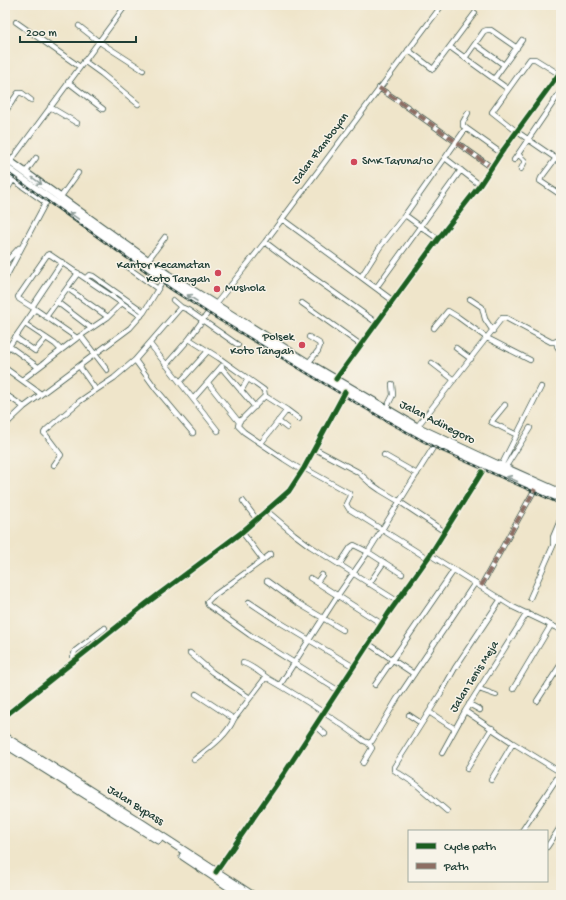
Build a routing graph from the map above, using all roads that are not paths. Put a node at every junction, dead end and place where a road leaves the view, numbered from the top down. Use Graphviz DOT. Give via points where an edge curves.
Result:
graph roads {
  1 [pos="126,5"];
  2 [pos="442,5"];
  3 [pos="474,13"];
  4 [pos="16,22"];
  5 [pos="79,26"];
  6 [pos="522,40"];
  7 [pos="98,41"];
  8 [pos="475,44"];
  9 [pos="450,47"];
  10 [pos="517,48"];
  11 [pos="408,50"];
  12 [pos="465,58"];
  13 [pos="84,61"];
  14 [pos="504,65"];
  15 [pos="80,67"];
  16 [pos="143,70"];
  17 [pos="560,73"];
  18 [pos="494,79"];
  19 [pos="68,82"];
  20 [pos="379,88"];
  21 [pos="508,90"];
  22 [pos="561,90"];
  23 [pos="31,100"];
  24 [pos="138,104"];
  25 [pos="50,107"];
  26 [pos="103,109"];
  27 [pos="5,112"];
  28 [pos="468,113"];
  29 [pos="77,123"];
  30 [pos="466,128"];
  31 [pos="516,132"];
  32 [pos="528,140"];
  33 [pos="456,143"];
  34 [pos="501,153"];
  35 [pos="518,154"];
  36 [pos="36,158"];
  37 [pos="444,158"];
  38 [pos="556,158"];
  39 [pos="514,160"];
  40 [pos="7,162"];
  41 [pos="561,162"];
  42 [pos="491,167"];
  43 [pos="521,169"];
  44 [pos="461,170"];
  45 [pos="25,173"];
  46 [pos="78,173"];
  47 [pos="5,174"];
  48 [pos="13,180"];
  49 [pos="480,185"];
  50 [pos="5,193"];
  51 [pos="561,195"];
  52 [pos="60,198"];
  53 [pos="47,200"];
  54 [pos="405,215"];
  55 [pos="282,219"];
  56 [pos="420,226"];
  57 [pos="98,229"];
  58 [pos="165,237"];
  59 [pos="438,239"];
  60 [pos="265,242"];
  61 [pos="22,246"];
  62 [pos="148,260"];
  63 [pos="62,262"];
  64 [pos="5,263"];
  65 [pos="127,267"];
  66 [pos="78,273"];
  67 [pos="361,277"];
  68 [pos="86,278"];
  69 [pos="5,279"];
  70 [pos="164,279"];
  71 [pos="68,288"];
  72 [pos="376,288"];
  73 [pos="158,289"];
  74 [pos="470,299"];
  75 [pos="173,300"];
  76 [pos="392,300"];
  77 [pos="57,302"];
  78 [pos="122,303"];
  79 [pos="302,303"];
  80 [pos="181,307"];
  81 [pos="33,308"];
  82 [pos="213,308"];
  83 [pos="143,314"];
  84 [pos="46,317"];
  85 [pos="108,317"];
  86 [pos="203,321"];
  87 [pos="377,323"];
  88 [pos="25,324"];
  89 [pos="91,328"];
  90 [pos="434,328"];
  91 [pos="493,330"];
  92 [pos="15,337"];
  93 [pos="79,337"];
  94 [pos="309,337"];
  95 [pos="46,338"];
  96 [pos="487,338"];
  97 [pos="189,339"];
  98 [pos="150,344"];
  99 [pos="360,345"];
  100 [pos="9,346"];
  101 [pos="238,346"];
  102 [pos="456,348"];
  103 [pos="62,350"];
  104 [pos="208,351"];
  105 [pos="5,352"];
  106 [pos="561,352"];
  107 [pos="95,354"];
  108 [pos="470,359"];
  109 [pos="135,360"];
  110 [pos="530,360"];
  111 [pos="308,363"];
  112 [pos="432,363"];
  113 [pos="223,364"];
  114 [pos="166,365"];
  115 [pos="79,366"];
  116 [pos="38,367"];
  117 [pos="5,368"];
  118 [pos="107,370"];
  119 [pos="248,379"];
  120 [pos="336,379"];
  121 [pos="22,380"];
  122 [pos="454,380"];
  123 [pos="180,382"];
  124 [pos="208,383"];
  125 [pos="392,384"];
  126 [pos="541,387"];
  127 [pos="96,390"];
  128 [pos="241,390"];
  129 [pos="345,392"];
  130 [pos="5,394"];
  131 [pos="41,394"];
  132 [pos="265,396"];
  133 [pos="193,399"];
  134 [pos="505,404"];
  135 [pos="24,407"];
  136 [pos="255,407"];
  137 [pos="386,409"];
  138 [pos="287,410"];
  139 [pos="299,419"];
  140 [pos="239,422"];
  141 [pos="278,422"];
  142 [pos="5,425"];
  143 [pos="417,427"];
  144 [pos="287,428"];
  145 [pos="530,428"];
  146 [pos="218,431"];
  147 [pos="193,433"];
  148 [pos="517,435"];
  149 [pos="260,443"];
  150 [pos="436,443"];
  151 [pos="315,448"];
  152 [pos="384,455"];
  153 [pos="482,461"];
  154 [pos="54,465"];
  155 [pos="493,466"];
  156 [pos="503,467"];
  157 [pos="304,469"];
  158 [pos="482,472"];
  159 [pos="417,474"];
  160 [pos="535,489"];
  161 [pos="561,493"];
  162 [pos="561,500"];
  163 [pos="243,501"];
  164 [pos="400,502"];
  165 [pos="267,511"];
  166 [pos="561,518"];
  167 [pos="257,520"];
  168 [pos="561,528"];
  169 [pos="382,529"];
  170 [pos="242,532"];
  171 [pos="445,532"];
  172 [pos="553,545"];
  173 [pos="368,552"];
  174 [pos="271,554"];
  175 [pos="429,556"];
  176 [pos="263,560"];
  177 [pos="384,562"];
  178 [pos="339,565"];
  179 [pos="454,570"];
  180 [pos="353,574"];
  181 [pos="402,574"];
  182 [pos="322,575"];
  183 [pos="310,578"];
  184 [pos="267,581"];
  185 [pos="317,582"];
  186 [pos="475,583"];
  187 [pos="370,584"];
  188 [pos="481,586"];
  189 [pos="338,595"];
  190 [pos="530,598"];
  191 [pos="501,599"];
  192 [pos="397,601"];
  193 [pos="249,602"];
  194 [pos="527,614"];
  195 [pos="324,618"];
  196 [pos="382,624"];
  197 [pos="551,625"];
  198 [pos="106,628"];
  199 [pos="342,630"];
  200 [pos="561,630"];
  201 [pos="309,640"];
  202 [pos="369,644"];
  203 [pos="190,653"];
  204 [pos="393,659"];
  205 [pos="75,661"];
  206 [pos="243,663"];
  207 [pos="295,663"];
  208 [pos="561,664"];
  209 [pos="354,666"];
  210 [pos="414,674"];
  211 [pos="266,677"];
  212 [pos="280,685"];
  213 [pos="375,685"];
  214 [pos="479,689"];
  215 [pos="513,690"];
  216 [pos="339,691"];
  217 [pos="196,694"];
  218 [pos="496,695"];
  219 [pos="250,698"];
  220 [pos="537,701"];
  221 [pos="469,704"];
  222 [pos="480,710"];
  223 [pos="465,711"];
  224 [pos="325,712"];
  225 [pos="429,712"];
  226 [pos="409,715"];
  227 [pos="5,716"];
  228 [pos="234,719"];
  229 [pos="421,723"];
  230 [pos="315,725"];
  231 [pos="492,728"];
  232 [pos="455,729"];
  233 [pos="325,734"];
  234 [pos="5,737"];
  235 [pos="368,743"];
  236 [pos="513,743"];
  237 [pos="5,744"];
  238 [pos="442,753"];
  239 [pos="194,760"];
  240 [pos="363,763"];
  241 [pos="467,769"];
  242 [pos="561,772"];
  243 [pos="491,780"];
  244 [pos="448,811"];
  245 [pos="561,826"];
  246 [pos="523,830"];
  247 [pos="548,846"];
  248 [pos="216,872"];
  249 [pos="561,888"];
  250 [pos="241,895"];
  251 [pos="252,895"];
  252 [pos="557,895"];
  1 -- 7 [label="street"];
  2 -- 11 [label="street, Jalan Flamboyan"];
  3 -- 9 [label="street"];
  4 -- 15 [label="street"];
  5 -- 7 [label="street"];
  6 -- 10 [label="street"];
  7 -- 13 [label="street"];
  7 -- 16 [label="street"];
  8 -- 10 [label="street" via="484,31 489,30"];
  8 -- 12 [label="street"];
  8 -- 14 [label="street"];
  9 -- 11 [label="street" via="433,69"];
  9 -- 12 [label="street"];
  10 -- 14 [label="street"];
  11 -- 20 [label="street, Jalan Flamboyan"];
  12 -- 18 [label="street"];
  13 -- 15 [label="street"];
  13 -- 24 [label="street"];
  14 -- 18 [label="street"];
  15 -- 19 [label="street"];
  17 -- 21 [label="street" via="536,59 531,59"];
  17 -- 31 [label="street"];
  18 -- 21 [label="street"];
  19 -- 25 [label="street"];
  19 -- 26 [label="street"];
  20 -- 33 [label="street"];
  20 -- 55 [label="street, Jalan Flamboyan"];
  21 -- 31 [label="street" via="492,112"];
  22 -- 32 [label="street"];
  23 -- 27 [label="street" via="18,93"];
  25 -- 29 [label="street"];
  25 -- 40 [label="street"];
  28 -- 30 [label="street" via="462,124"];
  30 -- 33 [label="street"];
  30 -- 34 [label="street"];
  31 -- 32 [label="street"];
  31 -- 34 [label="street"];
  32 -- 35 [label="street"];
  32 -- 38 [label="street"];
  33 -- 37 [label="street"];
  33 -- 42 [label="street"];
  34 -- 42 [label="street"];
  35 -- 39 [label="street"];
  35 -- 43 [label="street" via="525,161"];
  36 -- 45 [label="street"];
  37 -- 44 [label="street"];
  37 -- 54 [label="street"];
  38 -- 41 [label="street"];
  38 -- 51 [label="street" via="540,181"];
  40 -- 45 [label="highway"];
  40 -- 53 [label="highway"];
  42 -- 49 [label="street"];
  44 -- 49 [label="street"];
  44 -- 56 [label="street"];
  45 -- 52 [label="highway, one-way"];
  46 -- 52 [label="street"];
  47 -- 48 [label="street"];
  48 -- 50 [label="street"];
  48 -- 53 [label="street"];
  49 -- 59 [label="street"];
  52 -- 57 [label="highway"];
  57 -- 53 [label="highway, one-way"];
  53 -- 61 [label="street"];
  54 -- 56 [label="street"];
  54 -- 67 [label="street"];
  55 -- 60 [label="street, Jalan Flamboyan"];
  55 -- 67 [label="street"];
  56 -- 59 [label="street"];
  56 -- 72 [label="street"];
  57 -- 62 [label="highway"];
  57 -- 70 [label="highway"];
  58 -- 62 [label="street"];
  59 -- 76 [label="street"];
  60 -- 82 [label="street, Jalan Flamboyan"];
  60 -- 87 [label="street"];
  61 -- 64 [label="street"];
  61 -- 69 [label="street"];
  62 -- 82 [label="highway"];
  63 -- 66 [label="street"];
  63 -- 81 [label="street"];
  63 -- 81 [label="street" via="47,254 22,291 18,298"];
  65 -- 73 [label="street"];
  66 -- 68 [label="street"];
  66 -- 71 [label="street"];
  67 -- 72 [label="street"];
  68 -- 78 [label="street"];
  68 -- 83 [label="street" via="88,275 93,276"];
  70 -- 73 [label="street"];
  82 -- 70 [label="highway, one-way"];
  71 -- 77 [label="street"];
  71 -- 85 [label="street"];
  72 -- 76 [label="street"];
  73 -- 83 [label="street"];
  74 -- 91 [label="street" via="482,307 485,319"];
  75 -- 80 [label="street"];
  76 -- 87 [label="street"];
  77 -- 84 [label="street"];
  77 -- 89 [label="street"];
  78 -- 83 [label="street"];
  78 -- 85 [label="street"];
  79 -- 99 [label="street"];
  80 -- 86 [label="street"];
  80 -- 98 [label="street"];
  81 -- 84 [label="street"];
  81 -- 88 [label="street"];
  82 -- 86 [label="street, Jalan Flamboyan"];
  82 -- 111 [label="highway, Jalan Adinegoro"];
  82 -- 129 [label="highway"];
  83 -- 107 [label="street" via="126,332"];
  84 -- 93 [label="street"];
  85 -- 89 [label="street"];
  86 -- 97 [label="street, Jalan Flamboyan"];
  86 -- 101 [label="street"];
  87 -- 99 [label="street"];
  88 -- 92 [label="street"];
  88 -- 95 [label="street"];
  89 -- 93 [label="street"];
  90 -- 96 [label="street" via="448,311"];
  91 -- 96 [label="street"];
  91 -- 106 [label="street" via="501,319 506,318 551,342 558,340 557,346"];
  92 -- 95 [label="street" via="35,351"];
  92 -- 100 [label="street"];
  93 -- 103 [label="street"];
  93 -- 107 [label="street"];
  94 -- 111 [label="street" via="320,346"];
  95 -- 103 [label="street"];
  96 -- 108 [label="street"];
  96 -- 110 [label="street"];
  97 -- 104 [label="street"];
  97 -- 114 [label="street, Jalan Flamboyan"];
  98 -- 109 [label="street"];
  98 -- 114 [label="street"];
  99 -- 120 [label="street"];
  100 -- 105 [label="street"];
  100 -- 116 [label="street"];
  102 -- 108 [label="street"];
  103 -- 116 [label="street"];
  104 -- 113 [label="street"];
  104 -- 123 [label="street"];
  107 -- 115 [label="street"];
  107 -- 118 [label="street"];
  108 -- 122 [label="street"];
  109 -- 127 [label="street"];
  109 -- 147 [label="street"];
  111 -- 120 [label="highway, Jalan Adinegoro"];
  112 -- 122 [label="street"];
  113 -- 119 [label="street"];
  113 -- 124 [label="street"];
  113 -- 128 [label="street"];
  114 -- 123 [label="street"];
  115 -- 127 [label="street"];
  115 -- 131 [label="street"];
  116 -- 121 [label="street"];
  117 -- 121 [label="street"];
  119 -- 128 [label="street"];
  119 -- 132 [label="street" via="264,390"];
  120 -- 137 [label="highway, Jalan Adinegoro"];
  121 -- 131 [label="street"];
  122 -- 143 [label="street"];
  123 -- 133 [label="street"];
  124 -- 133 [label="street"];
  124 -- 140 [label="street"];
  125 -- 137 [label="street" via="393,395"];
  126 -- 148 [label="street"];
  127 -- 154 [label="street" via="44,433 61,455"];
  128 -- 136 [label="street"];
  129 -- 150 [label="highway"];
  129 -- 151 [label="street"];
  130 -- 135 [label="street"];
  131 -- 135 [label="street"];
  132 -- 136 [label="street"];
  132 -- 138 [label="street"];
  133 -- 146 [label="street"];
  134 -- 148 [label="street" via="491,422"];
  135 -- 142 [label="street"];
  136 -- 140 [label="street"];
  137 -- 143 [label="highway, Jalan Adinegoro"];
  138 -- 139 [label="street"];
  138 -- 141 [label="street"];
  140 -- 149 [label="street" via="239,428"];
  141 -- 144 [label="street"];
  141 -- 149 [label="street"];
  143 -- 153 [label="highway, Jalan Adinegoro"];
  145 -- 156 [label="street"];
  148 -- 156 [label="street"];
  149 -- 157 [label="street"];
  150 -- 153 [label="highway"];
  150 -- 159 [label="street"];
  151 -- 157 [label="street"];
  151 -- 164 [label="street" via="358,472"];
  152 -- 159 [label="street"];
  153 -- 155 [label="highway"];
  155 -- 156 [label="highway"];
  160 -- 155 [label="highway, one-way"];
  156 -- 161 [label="highway"];
  157 -- 165 [label="street" via="289,491"];
  157 -- 169 [label="street" via="349,493 346,504 349,509"];
  158 -- 171 [label="street"];
  159 -- 164 [label="street"];
  160 -- 162 [label="highway"];
  160 -- 188 [label="street"];
  163 -- 167 [label="street"];
  164 -- 169 [label="street"];
  164 -- 171 [label="street"];
  165 -- 167 [label="street"];
  165 -- 178 [label="street" via="298,538"];
  166 -- 172 [label="street" via="553,537"];
  167 -- 170 [label="street"];
  168 -- 172 [label="street"];
  169 -- 173 [label="street"];
  169 -- 175 [label="street"];
  170 -- 176 [label="street"];
  170 -- 205 [label="street"];
  171 -- 175 [label="street"];
  172 -- 190 [label="street"];
  173 -- 177 [label="street"];
  173 -- 178 [label="street" via="352,545"];
  173 -- 180 [label="street"];
  174 -- 176 [label="street"];
  175 -- 179 [label="street"];
  175 -- 192 [label="street"];
  176 -- 207 [label="street" via="207,602 250,635"];
  177 -- 181 [label="street"];
  177 -- 187 [label="street"];
  178 -- 180 [label="street"];
  179 -- 186 [label="street"];
  179 -- 204 [label="street"];
  180 -- 187 [label="street"];
  180 -- 189 [label="street"];
  182 -- 185 [label="street"];
  183 -- 185 [label="street"];
  184 -- 195 [label="street"];
  185 -- 189 [label="street"];
  186 -- 188 [label="street"];
  186 -- 210 [label="street"];
  187 -- 192 [label="street"];
  188 -- 191 [label="street"];
  189 -- 195 [label="street"];
  189 -- 196 [label="street"];
  191 -- 194 [label="street"];
  191 -- 225 [label="street"];
  192 -- 196 [label="street"];
  193 -- 201 [label="street"];
  194 -- 197 [label="street"];
  194 -- 214 [label="street, Jalan Tenis Meja"];
  195 -- 199 [label="street"];
  195 -- 201 [label="street"];
  196 -- 202 [label="street"];
  197 -- 200 [label="street"];
  197 -- 215 [label="street"];
  198 -- 205 [label="street" via="76,652 73,657"];
  201 -- 207 [label="street"];
  201 -- 209 [label="street"];
  202 -- 204 [label="street"];
  202 -- 209 [label="street"];
  203 -- 219 [label="street"];
  204 -- 210 [label="street"];
  204 -- 213 [label="street"];
  205 -- 227 [label="street"];
  206 -- 211 [label="street"];
  207 -- 212 [label="street"];
  207 -- 216 [label="street"];
  208 -- 220 [label="street"];
  209 -- 216 [label="street"];
  210 -- 235 [label="street" via="372,741"];
  211 -- 212 [label="street"];
  211 -- 219 [label="street"];
  212 -- 224 [label="street"];
  214 -- 218 [label="street"];
  214 -- 221 [label="street, Jalan Tenis Meja"];
  216 -- 224 [label="street"];
  217 -- 228 [label="street"];
  219 -- 228 [label="street"];
  221 -- 222 [label="street"];
  221 -- 223 [label="street, Jalan Tenis Meja"];
  223 -- 231 [label="street"];
  223 -- 232 [label="street, Jalan Tenis Meja"];
  224 -- 230 [label="street"];
  224 -- 235 [label="street"];
  225 -- 229 [label="street"];
  225 -- 232 [label="street"];
  226 -- 229 [label="street"];
  228 -- 239 [label="street" via="223,735"];
  229 -- 244 [label="street" via="394,768"];
  230 -- 233 [label="street"];
  230 -- 248 [label="street"];
  231 -- 236 [label="street"];
  231 -- 241 [label="street"];
  232 -- 238 [label="street, Jalan Tenis Meja"];
  234 -- 248 [label="highway, Jalan Bypass"];
  235 -- 240 [label="street" via="372,748"];
  236 -- 242 [label="street"];
  236 -- 243 [label="street"];
  237 -- 250 [label="highway, Jalan Bypass"];
  242 -- 246 [label="street"];
  245 -- 247 [label="street"];
  248 -- 251 [label="highway, Jalan Bypass"];
  249 -- 252 [label="street"];
}
